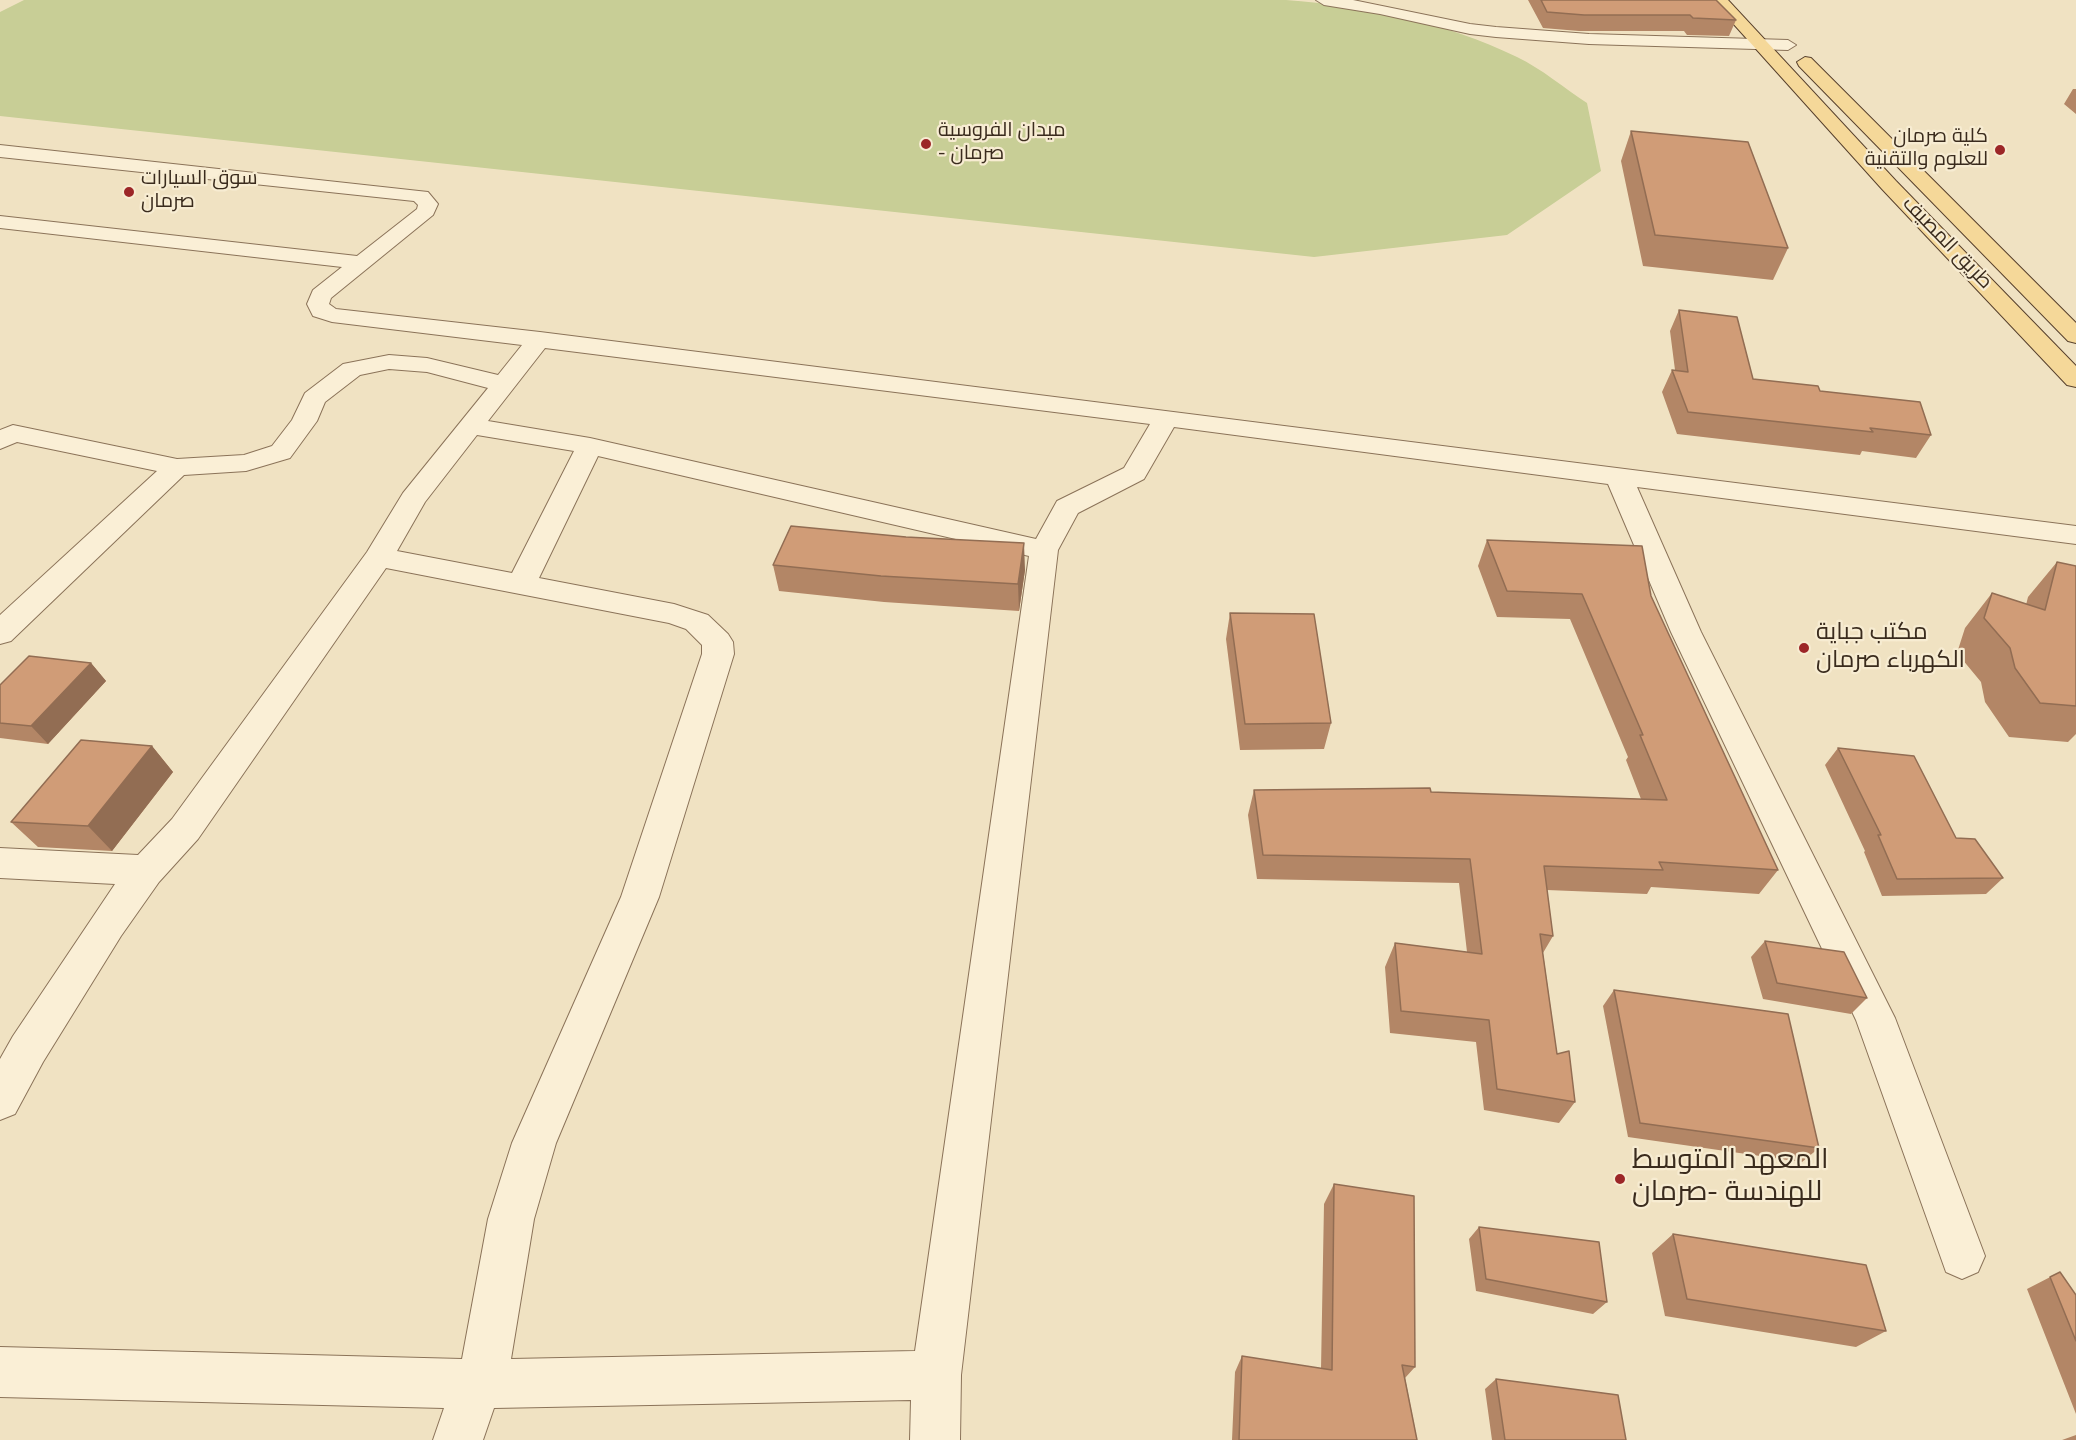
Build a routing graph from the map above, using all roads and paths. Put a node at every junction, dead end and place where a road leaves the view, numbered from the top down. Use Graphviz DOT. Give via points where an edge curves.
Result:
graph roads {
  1 [pos="1324,0"];
  2 [pos="1720,0"];
  3 [pos="1744,0"];
  4 [pos="1760,44"];
  5 [pos="1788,45"];
  6 [pos="0,151"];
  7 [pos="0,222"];
  8 [pos="360,263"];
  9 [pos="2076,336"];
  10 [pos="540,339"];
  11 [pos="2076,380"];
  12 [pos="504,384"];
  13 [pos="1166,418"];
  14 [pos="469,426"];
  15 [pos="4,435"];
  16 [pos="590,446"];
  17 [pos="177,467"];
  18 [pos="1619,477"];
  19 [pos="2076,535"];
  20 [pos="1044,550"];
  21 [pos="379,557"];
  22 [pos="521,584"];
  23 [pos="0,633"];
  24 [pos="0,863"];
  25 [pos="146,871"];
  26 [pos="0,1100"];
  27 [pos="1962,1257"];
  28 [pos="0,1372"];
  29 [pos="936,1375"];
  30 [pos="479,1384"];
  31 [pos="458,1440"];
  32 [pos="935,1440"];
  1 -- 4 [label="street" via="1451,17 1496,32"];
  2 -- 4 [label="main road, طريق المصيف"];
  3 -- 5 [label="main road, طريق المصيف"];
  4 -- 5 [label="street"];
  4 -- 11 [label="main road, طريق المصيف"];
  5 -- 9 [label="main road, طريق المصيف"];
  6 -- 8 [label="street" via="410,194 425,200 426,211"];
  7 -- 8 [label="street"];
  8 -- 10 [label="street" via="321,294 321,311"];
  10 -- 12 [label="street"];
  10 -- 13 [label="street"];
  12 -- 14 [label="street"];
  12 -- 17 [label="street" via="427,364 389,362 352,369 314,398 304,421 281,452 246,463"];
  13 -- 18 [label="street"];
  13 -- 20 [label="street" via="1134,473 1067,507"];
  14 -- 16 [label="street"];
  14 -- 21 [label="street" via="413,499"];
  15 -- 17 [label="street"];
  16 -- 20 [label="street"];
  16 -- 22 [label="street"];
  17 -- 23 [label="street"];
  18 -- 19 [label="street"];
  18 -- 27 [label="street" via="1686,632 1875,1018"];
  20 -- 29 [label="street"];
  21 -- 22 [label="street"];
  21 -- 25 [label="street" via="185,829"];
  22 -- 30 [label="street" via="698,622 717,642 718,654 640,897 534,1143 511,1220 496,1320"];
  24 -- 25 [label="street"];
  25 -- 26 [label="street" via="28,1049"];
  28 -- 30 [label="street"];
  29 -- 30 [label="street"];
  29 -- 32 [label="street"];
  30 -- 31 [label="street"];
}
